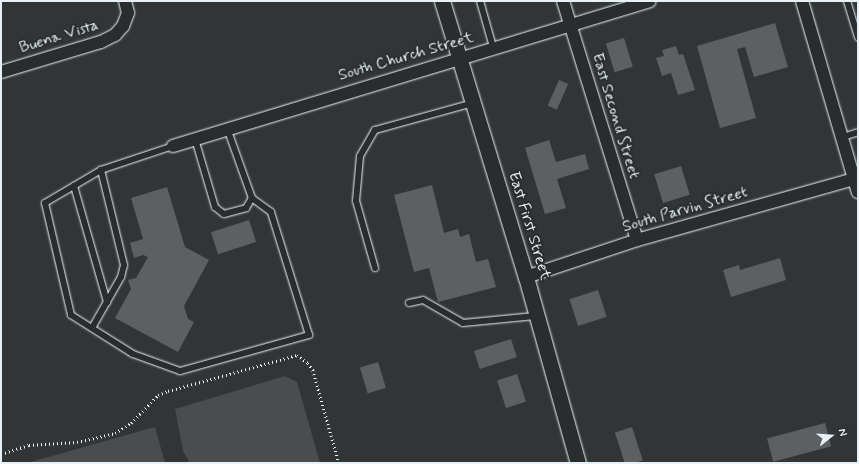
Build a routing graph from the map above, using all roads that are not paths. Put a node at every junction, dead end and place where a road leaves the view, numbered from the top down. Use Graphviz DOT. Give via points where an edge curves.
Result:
graph roads {
  1 [pos="126,1"];
  2 [pos="442,1"];
  3 [pos="480,1"];
  4 [pos="563,1"];
  5 [pos="649,1"];
  6 [pos="802,1"];
  7 [pos="847,1"];
  8 [pos="570,24"];
  9 [pos="858,37"];
  10 [pos="494,48"];
  11 [pos="460,61"];
  12 [pos="1,72"];
  13 [pos="473,103"];
  14 [pos="227,128"];
  15 [pos="858,132"];
  16 [pos="843,136"];
  17 [pos="195,139"];
  18 [pos="173,146"];
  19 [pos="101,170"];
  20 [pos="854,179"];
  21 [pos="74,186"];
  22 [pos="858,192"];
  23 [pos="252,198"];
  24 [pos="637,240"];
  25 [pos="375,268"];
  26 [pos="526,277"];
  27 [pos="106,302"];
  28 [pos="409,303"];
  29 [pos="536,316"];
  30 [pos="92,328"];
  31 [pos="578,463"];
  1 -- 12 [label="street, Buena Vista" via="128,13 123,26 115,35 101,42"];
  2 -- 11 [label="street, East First Street"];
  3 -- 10 [label="lane"];
  4 -- 8 [label="street, East Second Street"];
  5 -- 8 [label="street, South Church Street"];
  6 -- 16 [label="street"];
  7 -- 9 [label="lane"];
  8 -- 10 [label="street, South Church Street"];
  8 -- 24 [label="street, East Second Street"];
  10 -- 11 [label="street, South Church Street"];
  11 -- 13 [label="street, East First Street"];
  11 -- 14 [label="street, South Church Street" via="384,80"];
  13 -- 25 [label="lane" via="375,130 360,156 356,201"];
  13 -- 26 [label="street, East First Street"];
  14 -- 17 [label="street, South Church Street"];
  14 -- 23 [label="lane"];
  15 -- 16 [label="lane"];
  16 -- 20 [label="street"];
  17 -- 18 [label="street, South Church Street"];
  17 -- 23 [label="lane" via="215,207 224,214 246,208"];
  18 -- 19 [label="lane"];
  19 -- 21 [label="lane"];
  19 -- 27 [label="lane" via="124,265 121,277"];
  20 -- 22 [label="street"];
  20 -- 24 [label="street, South Parvin Street"];
  21 -- 27 [label="lane"];
  21 -- 30 [label="lane" via="45,203 71,315"];
  23 -- 30 [label="lane" via="271,212 309,335 180,371 133,354"];
  24 -- 26 [label="street, South Parvin Street"];
  26 -- 29 [label="street, East First Street"];
  27 -- 30 [label="lane"];
  28 -- 29 [label="lane" via="423,300 462,323"];
  29 -- 31 [label="street, East First Street"];
}
